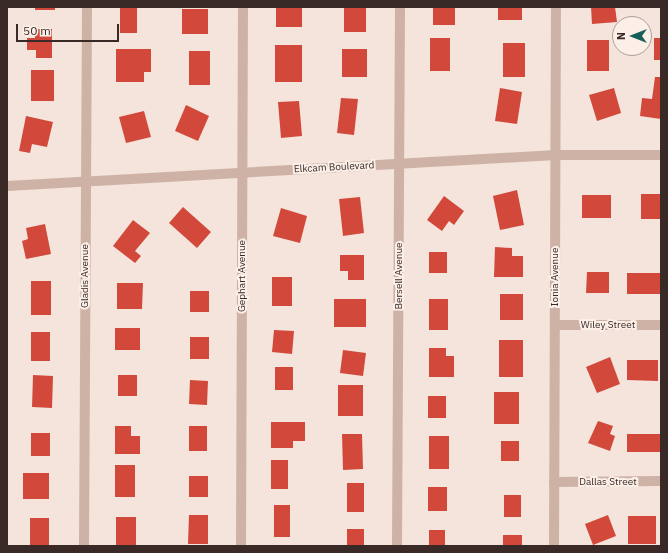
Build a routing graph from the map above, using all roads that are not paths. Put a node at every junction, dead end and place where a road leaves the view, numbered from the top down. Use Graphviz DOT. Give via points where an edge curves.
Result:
graph roads {
  1 [pos="87,7"];
  2 [pos="243,7"];
  3 [pos="400,7"];
  4 [pos="556,7"];
  5 [pos="556,155"];
  6 [pos="661,155"];
  7 [pos="399,163"];
  8 [pos="242,172"];
  9 [pos="86,181"];
  10 [pos="7,186"];
  11 [pos="555,325"];
  12 [pos="661,325"];
  13 [pos="661,481"];
  14 [pos="554,482"];
  15 [pos="84,546"];
  16 [pos="241,546"];
  17 [pos="397,546"];
  18 [pos="554,546"];
  1 -- 9 [label="street, Gladis Avenue"];
  2 -- 8 [label="street, Gephart Avenue"];
  3 -- 7 [label="street, Bersell Avenue"];
  4 -- 5 [label="street, Ionia Avenue"];
  5 -- 6 [label="street, Elkcam Boulevard"];
  5 -- 7 [label="street, Elkcam Boulevard"];
  5 -- 11 [label="street, Ionia Avenue"];
  7 -- 8 [label="street, Elkcam Boulevard"];
  7 -- 17 [label="street, Bersell Avenue"];
  8 -- 9 [label="street, Elkcam Boulevard"];
  8 -- 16 [label="street, Gephart Avenue"];
  9 -- 10 [label="street, Elkcam Boulevard"];
  9 -- 15 [label="street, Gladis Avenue"];
  11 -- 12 [label="street, Wiley Street"];
  11 -- 14 [label="street, Ionia Avenue"];
  13 -- 14 [label="street, Dallas Street"];
  14 -- 18 [label="street, Ionia Avenue"];
}
